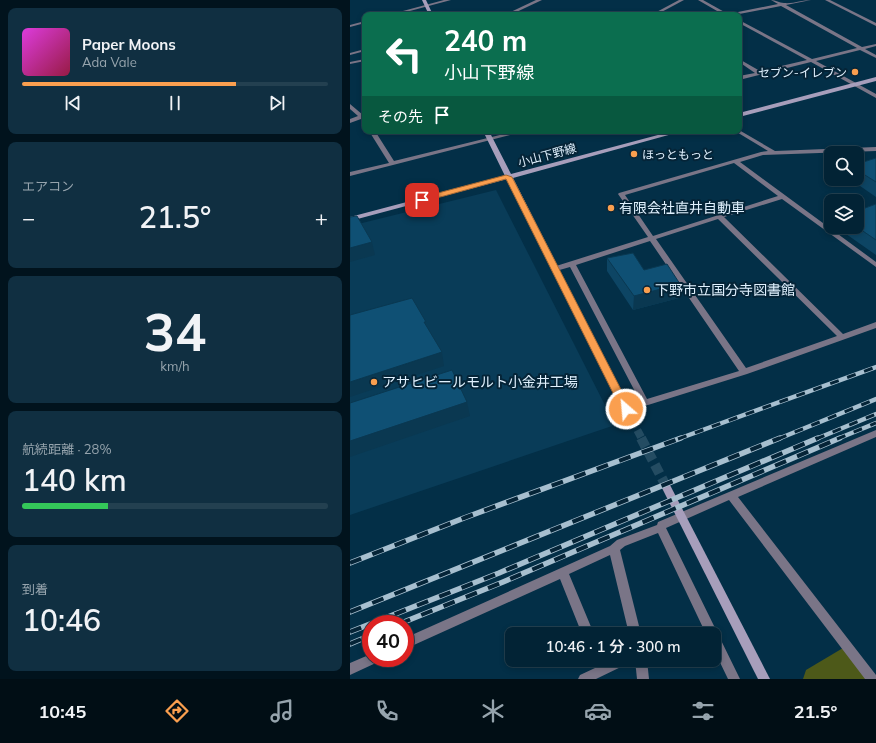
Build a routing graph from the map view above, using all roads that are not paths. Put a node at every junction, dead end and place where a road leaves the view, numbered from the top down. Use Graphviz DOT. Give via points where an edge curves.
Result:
graph roads {
  1 [pos="424,0"];
  2 [pos="449,0"];
  3 [pos="540,0"];
  4 [pos="682,0"];
  5 [pos="700,0"];
  6 [pos="774,0"];
  7 [pos="809,0"];
  8 [pos="827,0"];
  9 [pos="781,5"];
  10 [pos="426,6"];
  11 [pos="402,12"];
  12 [pos="429,12"];
  13 [pos="513,12"];
  14 [pos="659,12"];
  15 [pos="722,12"];
  16 [pos="742,12"];
  17 [pos="362,23"];
  18 [pos="742,23"];
  19 [pos="876,25"];
  20 [pos="350,26"];
  21 [pos="876,45"];
  22 [pos="860,49"];
  23 [pos="362,51"];
  24 [pos="350,54"];
  25 [pos="876,57"];
  26 [pos="362,60"];
  27 [pos="811,60"];
  28 [pos="351,62"];
  29 [pos="742,62"];
  30 [pos="760,73"];
  31 [pos="742,77"];
  32 [pos="876,79"];
  33 [pos="855,85"];
  34 [pos="876,96"];
  35 [pos="350,106"];
  36 [pos="742,114"];
  37 [pos="362,115"];
  38 [pos="362,118"];
  39 [pos="350,121"];
  40 [pos="742,133"];
  41 [pos="374,134"];
  42 [pos="487,134"];
  43 [pos="512,134"];
  44 [pos="669,134"];
  45 [pos="490,140"];
  46 [pos="876,149"];
  47 [pos="772,151"];
  48 [pos="735,161"];
  49 [pos="392,162"];
  50 [pos="350,174"];
  51 [pos="508,177"];
  52 [pos="784,196"];
  53 [pos="720,217"];
  54 [pos="350,219"];
  55 [pos="652,238"];
  56 [pos="572,264"];
  57 [pos="876,265"];
  58 [pos="556,269"];
  59 [pos="876,325"];
  60 [pos="842,337"];
  61 [pos="744,372"];
  62 [pos="626,409"];
  63 [pos="876,433"];
  64 [pos="667,488"];
  65 [pos="731,495"];
  66 [pos="682,516"];
  67 [pos="660,528"];
  68 [pos="614,549"];
  69 [pos="563,572"];
  70 [pos="585,627"];
  71 [pos="633,627"];
  72 [pos="709,627"];
  73 [pos="414,640"];
  74 [pos="721,652"];
  75 [pos="362,664"];
  76 [pos="598,667"];
  77 [pos="641,667"];
  78 [pos="350,669"];
  79 [pos="584,679"];
  80 [pos="644,679"];
  81 [pos="734,679"];
  82 [pos="764,679"];
  83 [pos="872,679"];
  1 -- 10 [label="street"];
  2 -- 10 [label="street"];
  3 -- 13 [label="street"];
  4 -- 14 [label="street"];
  5 -- 15 [label="street"];
  6 -- 9 [label="street"];
  7 -- 9 [label="street"];
  8 -- 19 [label="street"];
  9 -- 16 [label="street"];
  9 -- 22 [label="street"];
  10 -- 11 [label="street"];
  10 -- 12 [label="street"];
  17 -- 20 [label="street"];
  18 -- 27 [label="street"];
  21 -- 22 [label="street"];
  22 -- 25 [label="street"];
  22 -- 27 [label="street"];
  23 -- 24 [label="street"];
  26 -- 28 [label="street"];
  27 -- 30 [label="street"];
  27 -- 33 [label="street"];
  29 -- 30 [label="street"];
  30 -- 31 [label="street"];
  32 -- 33 [label="street"];
  33 -- 34 [label="street"];
  33 -- 36 [label="street"];
  35 -- 37 [label="street"];
  38 -- 39 [label="street"];
  40 -- 47 [label="street"];
  41 -- 49 [label="street"];
  42 -- 45 [label="street"];
  43 -- 45 [label="street"];
  44 -- 51 [label="street, 小山下野線"];
  45 -- 49 [label="street"];
  45 -- 51 [label="street"];
  46 -- 47 [label="street"];
  47 -- 48 [label="street"];
  48 -- 52 [label="street"];
  48 -- 55 [label="street" via="621,194"];
  49 -- 50 [label="street"];
  51 -- 54 [label="street, 小山下野線"];
  51 -- 58 [label="street"];
  52 -- 53 [label="street"];
  52 -- 57 [label="street"];
  53 -- 55 [label="street"];
  53 -- 60 [label="street"];
  55 -- 56 [label="street"];
  55 -- 61 [label="street"];
  56 -- 58 [label="street"];
  56 -- 61 [label="street" via="645,402"];
  58 -- 62 [label="street"];
  59 -- 60 [label="street"];
  60 -- 61 [label="street"];
  63 -- 65 [label="street"];
  64 -- 66 [label="street"];
  65 -- 66 [label="street"];
  65 -- 83 [label="street"];
  66 -- 67 [label="street" via="662,524"];
  66 -- 82 [label="street"];
  67 -- 68 [label="street" via="621,543"];
  67 -- 72 [label="street"];
  68 -- 69 [label="street"];
  68 -- 71 [label="street"];
  69 -- 70 [label="street"];
  69 -- 73 [label="street"];
  74 -- 81 [label="street"];
  75 -- 78 [label="street"];
  76 -- 79 [label="street"];
  77 -- 80 [label="street"];
}
